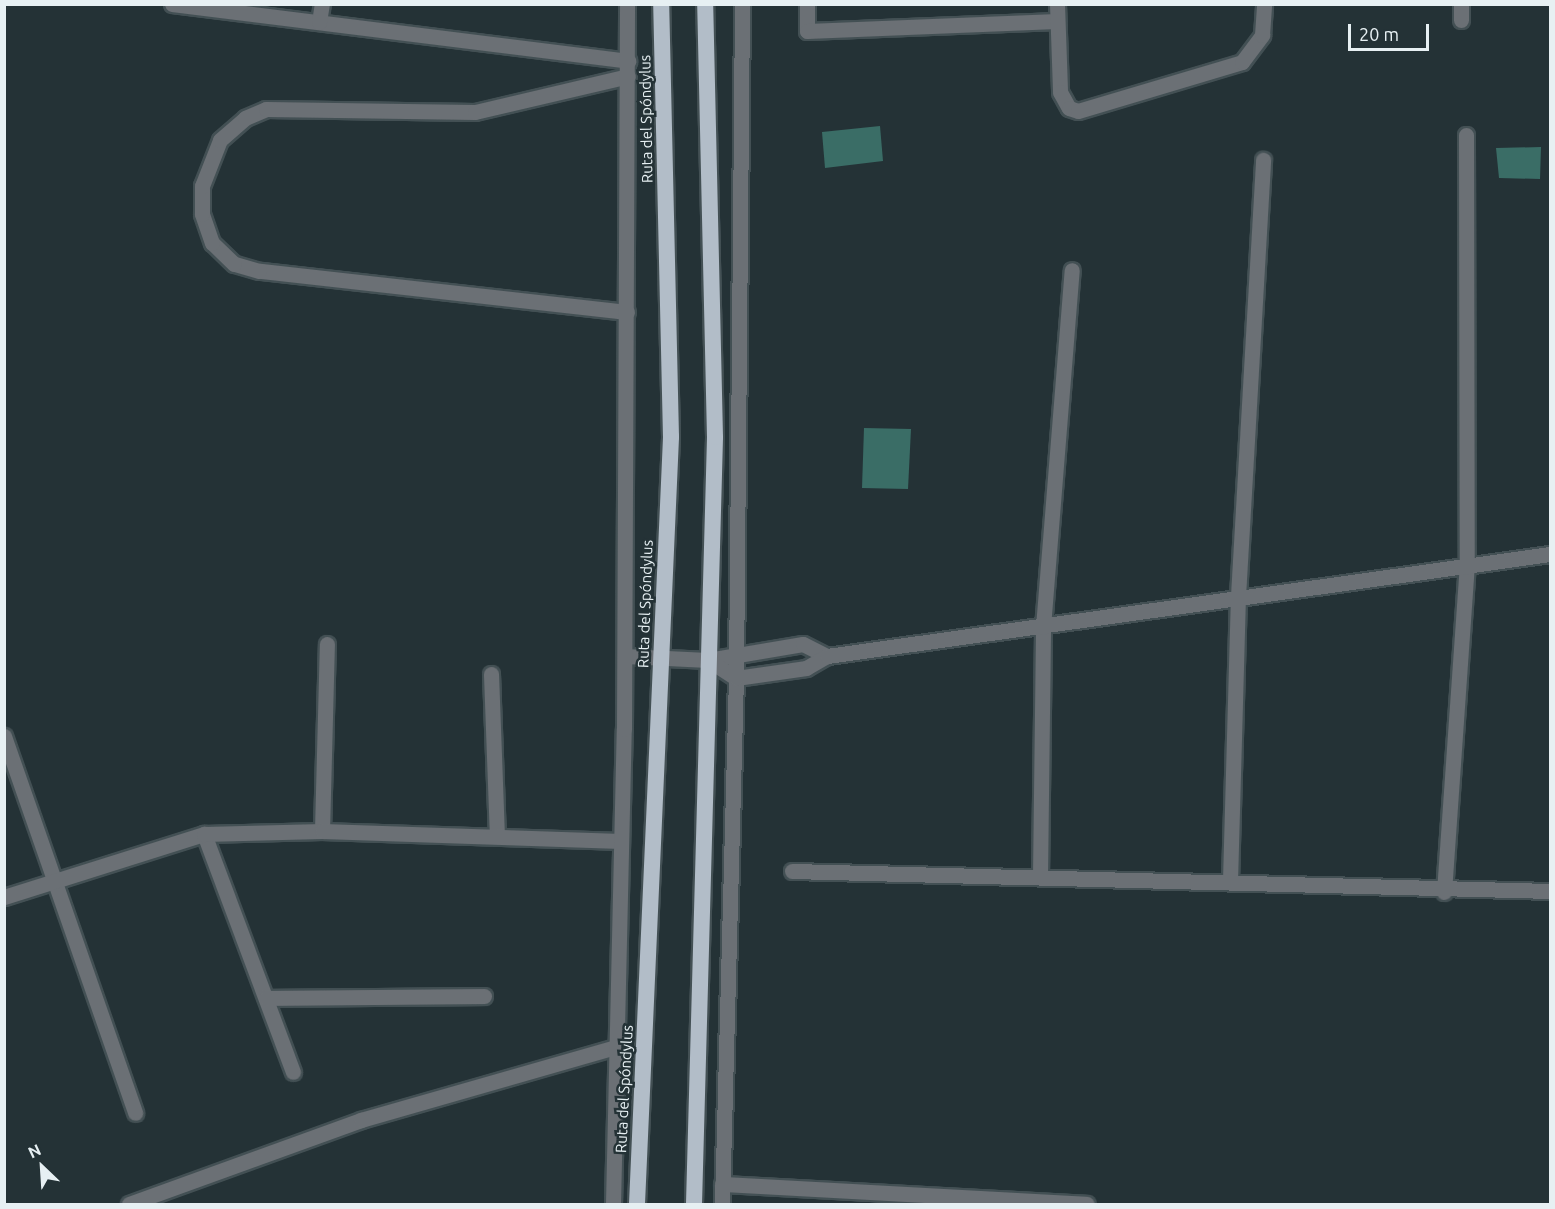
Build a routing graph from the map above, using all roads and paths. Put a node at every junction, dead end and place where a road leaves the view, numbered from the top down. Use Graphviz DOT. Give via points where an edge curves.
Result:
graph roads {
  1 [pos="172,4"];
  2 [pos="322,4"];
  3 [pos="627,4"];
  4 [pos="661,4"];
  5 [pos="705,4"];
  6 [pos="742,4"];
  7 [pos="807,4"];
  8 [pos="1057,4"];
  9 [pos="1264,4"];
  10 [pos="1057,21"];
  11 [pos="319,22"];
  12 [pos="628,69"];
  13 [pos="1466,135"];
  14 [pos="1263,160"];
  15 [pos="1072,270"];
  16 [pos="627,312"];
  17 [pos="1551,554"];
  18 [pos="1467,567"];
  19 [pos="1238,596"];
  20 [pos="1044,627"];
  21 [pos="327,644"];
  22 [pos="735,652"];
  23 [pos="827,656"];
  24 [pos="625,657"];
  25 [pos="661,657"];
  26 [pos="708,660"];
  27 [pos="491,674"];
  28 [pos="736,678"];
  29 [pos="4,736"];
  30 [pos="322,831"];
  31 [pos="204,834"];
  32 [pos="497,835"];
  33 [pos="621,841"];
  34 [pos="792,872"];
  35 [pos="1040,877"];
  36 [pos="51,881"];
  37 [pos="1230,881"];
  38 [pos="1551,891"];
  39 [pos="1444,892"];
  40 [pos="4,897"];
  41 [pos="484,996"];
  42 [pos="266,998"];
  43 [pos="616,1047"];
  44 [pos="293,1072"];
  45 [pos="135,1113"];
  46 [pos="722,1184"];
  47 [pos="129,1204"];
  48 [pos="613,1204"];
  49 [pos="637,1204"];
  50 [pos="694,1204"];
  51 [pos="722,1204"];
  52 [pos="1086,1204"];
  1 -- 11 [label="street"];
  2 -- 11 [label="street"];
  3 -- 12 [label="street"];
  4 -- 25 [label="highway, Ruta del Spóndylus" via="670,437"];
  5 -- 26 [label="highway" via="714,438"];
  6 -- 22 [label="street"];
  7 -- 10 [label="street" via="807,31"];
  8 -- 10 [label="street"];
  9 -- 10 [label="street" via="1262,35 1242,62 1078,111 1069,108 1059,92"];
  11 -- 12 [label="street"];
  12 -- 16 [label="street"];
  12 -- 16 [label="street" via="475,112 266,109 245,118 220,140 202,186 202,205 212,243 234,264 259,271"];
  13 -- 18 [label="street"];
  14 -- 19 [label="street"];
  15 -- 20 [label="street"];
  16 -- 24 [label="street"];
  17 -- 18 [label="street"];
  18 -- 19 [label="street"];
  18 -- 39 [label="street"];
  19 -- 20 [label="street"];
  19 -- 37 [label="street"];
  20 -- 23 [label="street"];
  20 -- 35 [label="street"];
  21 -- 30 [label="street"];
  22 -- 23 [label="street" via="804,644"];
  22 -- 26 [label="street"];
  22 -- 28 [label="street"];
  23 -- 28 [label="street" via="806,668"];
  24 -- 25 [label="street"];
  24 -- 33 [label="street"];
  25 -- 26 [label="street"];
  25 -- 49 [label="highway, Ruta del Spóndylus"];
  26 -- 28 [label="street"];
  26 -- 50 [label="highway"];
  27 -- 32 [label="street"];
  28 -- 46 [label="street"];
  29 -- 36 [label="street"];
  30 -- 31 [label="street"];
  30 -- 32 [label="street"];
  31 -- 36 [label="street"];
  31 -- 42 [label="street"];
  32 -- 33 [label="street"];
  33 -- 43 [label="street"];
  34 -- 35 [label="street"];
  35 -- 37 [label="street"];
  36 -- 40 [label="street"];
  36 -- 45 [label="street"];
  37 -- 39 [label="street"];
  38 -- 39 [label="street"];
  41 -- 42 [label="street"];
  42 -- 44 [label="street"];
  43 -- 47 [label="street" via="361,1120"];
  43 -- 48 [label="street"];
  46 -- 51 [label="street"];
  46 -- 52 [label="street"];
}
